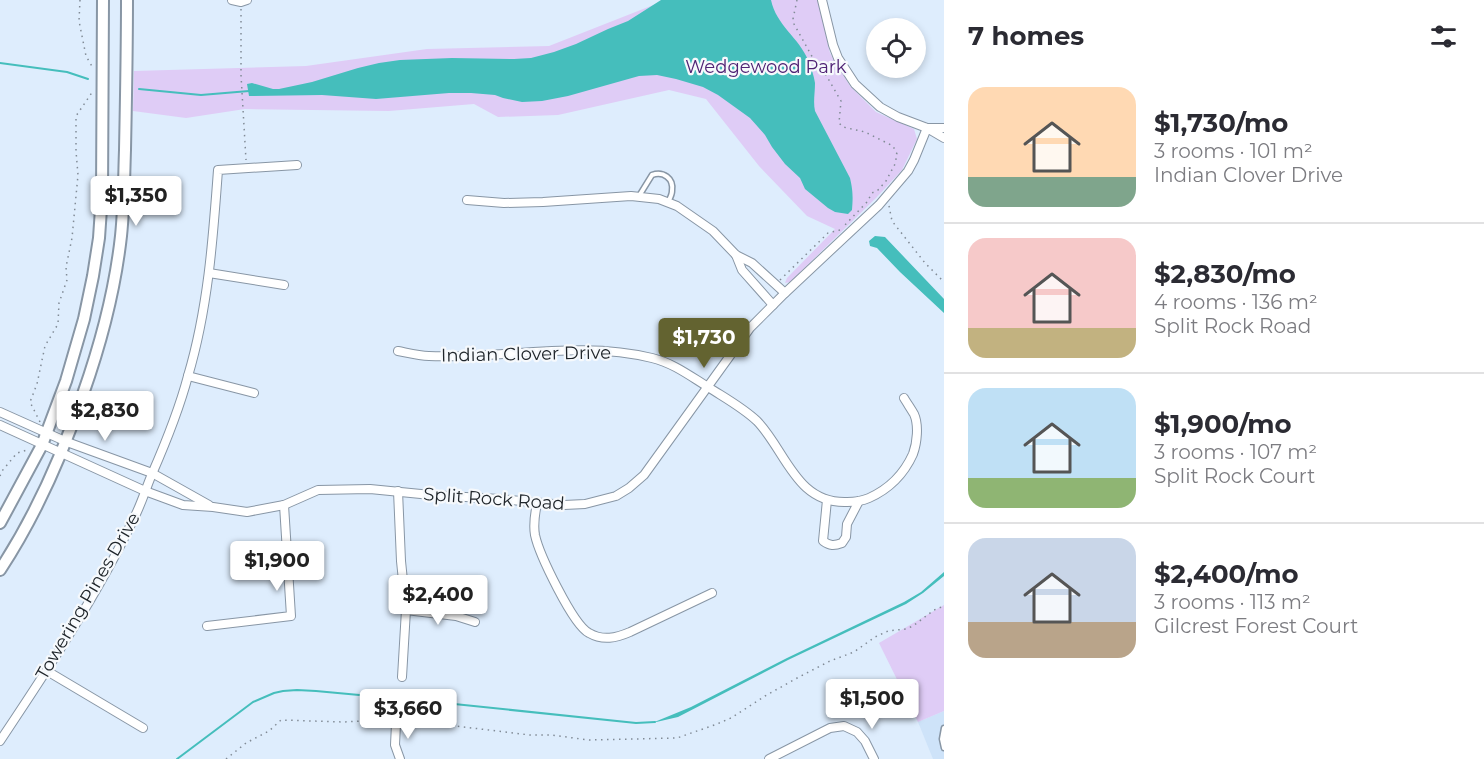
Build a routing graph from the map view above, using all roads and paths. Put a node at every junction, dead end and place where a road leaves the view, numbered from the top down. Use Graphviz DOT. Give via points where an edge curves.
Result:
graph roads {
  1 [pos="80,0"];
  2 [pos="103,0"];
  3 [pos="127,0"];
  4 [pos="797,0"];
  5 [pos="822,0"];
  6 [pos="240,1"];
  7 [pos="93,68"];
  8 [pos="93,90"];
  9 [pos="927,128"];
  10 [pos="944,128"];
  11 [pos="944,138"];
  12 [pos="297,165"];
  13 [pos="246,168"];
  14 [pos="639,196"];
  15 [pos="884,199"];
  16 [pos="467,200"];
  17 [pos="668,202"];
  18 [pos="736,255"];
  19 [pos="209,273"];
  20 [pos="944,282"];
  21 [pos="776,284"];
  22 [pos="284,285"];
  23 [pos="785,293"];
  24 [pos="773,305"];
  25 [pos="398,351"];
  26 [pos="188,376"];
  27 [pos="708,387"];
  28 [pos="254,393"];
  29 [pos="904,398"];
  30 [pos="0,412"];
  31 [pos="0,425"];
  32 [pos="37,428"];
  33 [pos="48,433"];
  34 [pos="67,442"];
  35 [pos="37,443"];
  36 [pos="61,454"];
  37 [pos="152,473"];
  38 [pos="0,476"];
  39 [pos="145,491"];
  40 [pos="398,491"];
  41 [pos="827,500"];
  42 [pos="859,501"];
  43 [pos="537,502"];
  44 [pos="284,505"];
  45 [pos="213,507"];
  46 [pos="0,523"];
  47 [pos="0,570"];
  48 [pos="712,593"];
  49 [pos="944,606"];
  50 [pos="406,610"];
  51 [pos="475,622"];
  52 [pos="207,626"];
  53 [pos="47,671"];
  54 [pos="402,677"];
  55 [pos="396,724"];
  56 [pos="143,728"];
  57 [pos="944,728"];
  58 [pos="0,741"];
  59 [pos="944,748"];
  60 [pos="226,759"];
  61 [pos="400,759"];
  62 [pos="769,759"];
  63 [pos="874,759"];
  1 -- 7 [label="path" via="79,21 86,56"];
  2 -- 33 [label="main road" via="99,238 84,319"];
  3 -- 34 [label="main road" via="121,236 104,328"];
  4 -- 21 [label="path" via="794,24 841,100 839,123 893,146 897,154 886,181 841,230 828,233"];
  5 -- 9 [label="street" via="836,52 855,84 880,107"];
  6 -- 13 [label="path"];
  8 -- 32 [label="path" via="76,116 78,175 67,280 59,303 58,324 45,346 30,402 40,422"];
  9 -- 10 [label="street"];
  9 -- 11 [label="street"];
  9 -- 15 [label="street, Split Rock Road" via="908,171"];
  12 -- 13 [label="street, Towering Pines Drive"];
  13 -- 19 [label="street, Towering Pines Drive" via="218,170"];
  14 -- 16 [label="street" via="504,203"];
  14 -- 17 [label="street"];
  14 -- 17 [label="lane" via="652,175 658,173 672,182"];
  15 -- 20 [label="path" via="892,221"];
  15 -- 23 [label="street, Split Rock Road"];
  17 -- 18 [label="street" via="712,231"];
  18 -- 21 [label="street"];
  18 -- 24 [label="street" via="742,270"];
  19 -- 22 [label="street"];
  19 -- 26 [label="street, Towering Pines Drive"];
  21 -- 23 [label="street"];
  23 -- 24 [label="street, Split Rock Road"];
  24 -- 27 [label="street, Split Rock Road" via="750,328"];
  25 -- 27 [label="street, Indian Clover Drive" via="428,356 589,350 632,353 671,365"];
  26 -- 28 [label="street"];
  26 -- 37 [label="street, Towering Pines Drive"];
  27 -- 41 [label="street, Indian Clover Drive" via="758,422 797,479"];
  27 -- 43 [label="street, Split Rock Road" via="644,475 629,488 616,496 585,504"];
  29 -- 42 [label="street" via="915,416 914,451 897,479 876,495"];
  30 -- 32 [label="street, Split Rock Road"];
  31 -- 35 [label="street, Split Rock Road"];
  32 -- 33 [label="street, Split Rock Road"];
  33 -- 34 [label="street, Split Rock Road"];
  33 -- 35 [label="main road"];
  34 -- 36 [label="main road"];
  34 -- 37 [label="street, Split Rock Road"];
  35 -- 36 [label="street, Split Rock Road"];
  35 -- 38 [label="path" via="17,453"];
  35 -- 46 [label="main road"];
  36 -- 39 [label="street, Split Rock Road"];
  36 -- 47 [label="main road"];
  37 -- 39 [label="street, Towering Pines Drive"];
  37 -- 45 [label="street, Split Rock Road"];
  39 -- 45 [label="street, Split Rock Road" via="183,505"];
  39 -- 53 [label="street, Towering Pines Drive" via="106,572"];
  40 -- 43 [label="street, Split Rock Road"];
  40 -- 44 [label="street, Split Rock Road" via="318,490"];
  40 -- 50 [label="street"];
  41 -- 42 [label="street"];
  41 -- 42 [label="street" via="823,541 833,546 846,537 847,524"];
  43 -- 48 [label="street" via="535,534 540,553 573,617 588,633 616,638"];
  44 -- 45 [label="street, Split Rock Road" via="247,512"];
  44 -- 52 [label="street" via="291,616"];
  49 -- 55 [label="path" via="913,626 875,637 731,718 677,738 589,741 439,724"];
  50 -- 51 [label="street"];
  50 -- 54 [label="street"];
  53 -- 56 [label="street"];
  53 -- 58 [label="street, Towering Pines Drive"];
  55 -- 60 [label="path" via="381,720 281,720"];
  55 -- 61 [label="street" via="395,745"];
  57 -- 59 [label="lane"];
  62 -- 63 [label="street" via="830,728 844,726 857,732"];
}
